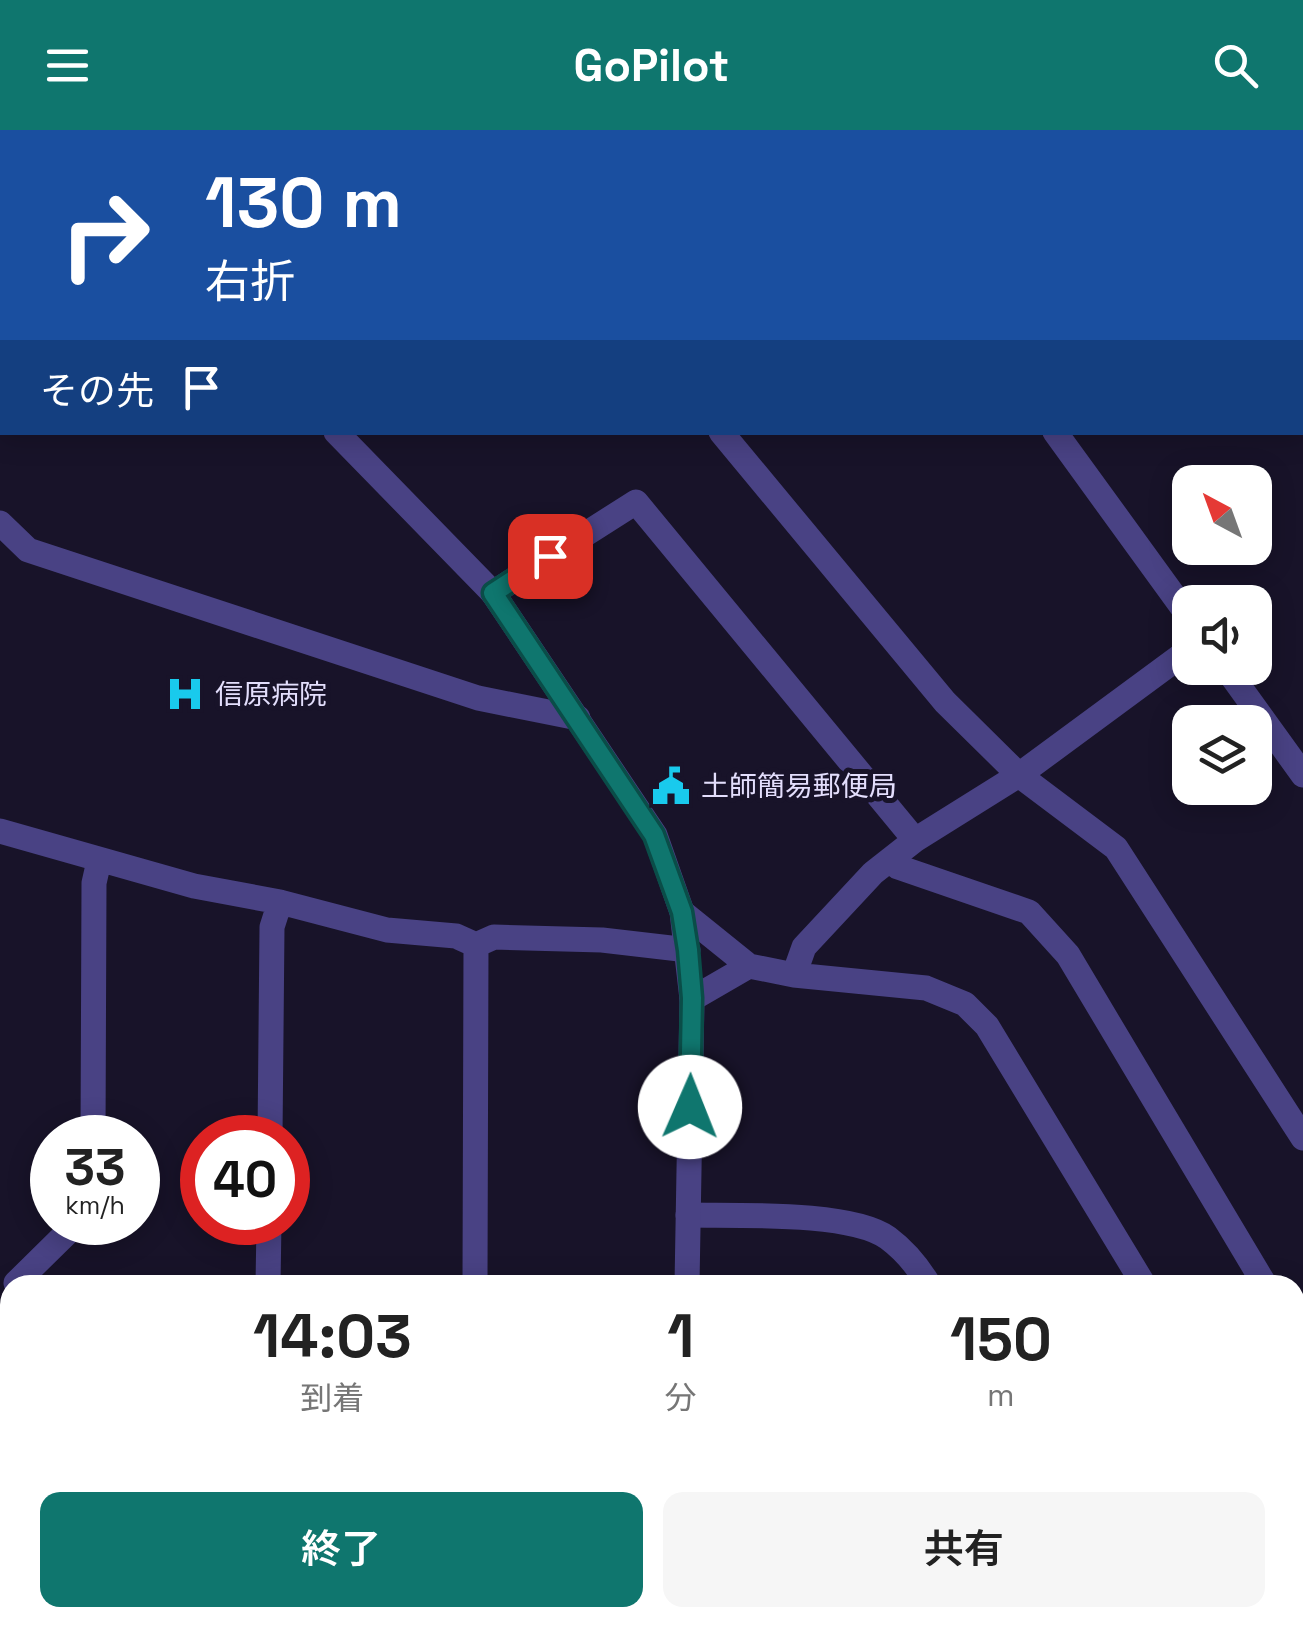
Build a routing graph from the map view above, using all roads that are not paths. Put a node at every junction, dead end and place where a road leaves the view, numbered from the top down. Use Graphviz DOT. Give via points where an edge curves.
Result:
graph roads {
  1 [pos="339,435"];
  2 [pos="722,435"];
  3 [pos="1057,435"];
  4 [pos="0,523"];
  5 [pos="493,593"];
  6 [pos="1172,593"];
  7 [pos="1172,662"];
  8 [pos="1238,685"];
  9 [pos="578,718"];
  10 [pos="1019,775"];
  11 [pos="1303,775"];
  12 [pos="0,830"];
  13 [pos="915,840"];
  14 [pos="890,860"];
  15 [pos="99,861"];
  16 [pos="280,902"];
  17 [pos="682,912"];
  18 [pos="476,945"];
  19 [pos="688,950"];
  20 [pos="749,966"];
  21 [pos="794,975"];
  22 [pos="692,998"];
  23 [pos="93,1115"];
  24 [pos="270,1115"];
  25 [pos="1303,1138"];
  26 [pos="688,1215"];
  27 [pos="50,1245"];
  28 [pos="269,1245"];
  29 [pos="15,1275"];
  30 [pos="268,1275"];
  31 [pos="476,1275"];
  32 [pos="687,1275"];
  33 [pos="924,1275"];
  34 [pos="1138,1275"];
  35 [pos="1259,1275"];
  1 -- 5 [label="street"];
  2 -- 10 [label="street" via="945,702"];
  3 -- 6 [label="street"];
  4 -- 9 [label="street" via="28,550 478,698"];
  5 -- 9 [label="street"];
  5 -- 13 [label="street" via="636,502"];
  7 -- 10 [label="street"];
  8 -- 11 [label="street"];
  9 -- 17 [label="street" via="654,835"];
  10 -- 13 [label="street"];
  10 -- 25 [label="street" via="1116,848"];
  12 -- 15 [label="street"];
  13 -- 14 [label="street"];
  14 -- 21 [label="street" via="804,946"];
  14 -- 35 [label="street" via="1030,912 1068,955"];
  15 -- 16 [label="street"];
  15 -- 23 [label="street"];
  16 -- 18 [label="street"];
  16 -- 24 [label="street" via="272,927"];
  17 -- 19 [label="street"];
  17 -- 20 [label="street"];
  18 -- 19 [label="street" via="494,937"];
  18 -- 31 [label="street"];
  19 -- 22 [label="street"];
  20 -- 21 [label="street"];
  20 -- 22 [label="street"];
  21 -- 34 [label="street" via="926,988 965,1004 986,1026"];
  22 -- 26 [label="street"];
  26 -- 32 [label="street"];
  26 -- 33 [label="street" via="830,1219 886,1236"];
  27 -- 29 [label="street"];
  28 -- 30 [label="street"];
}
